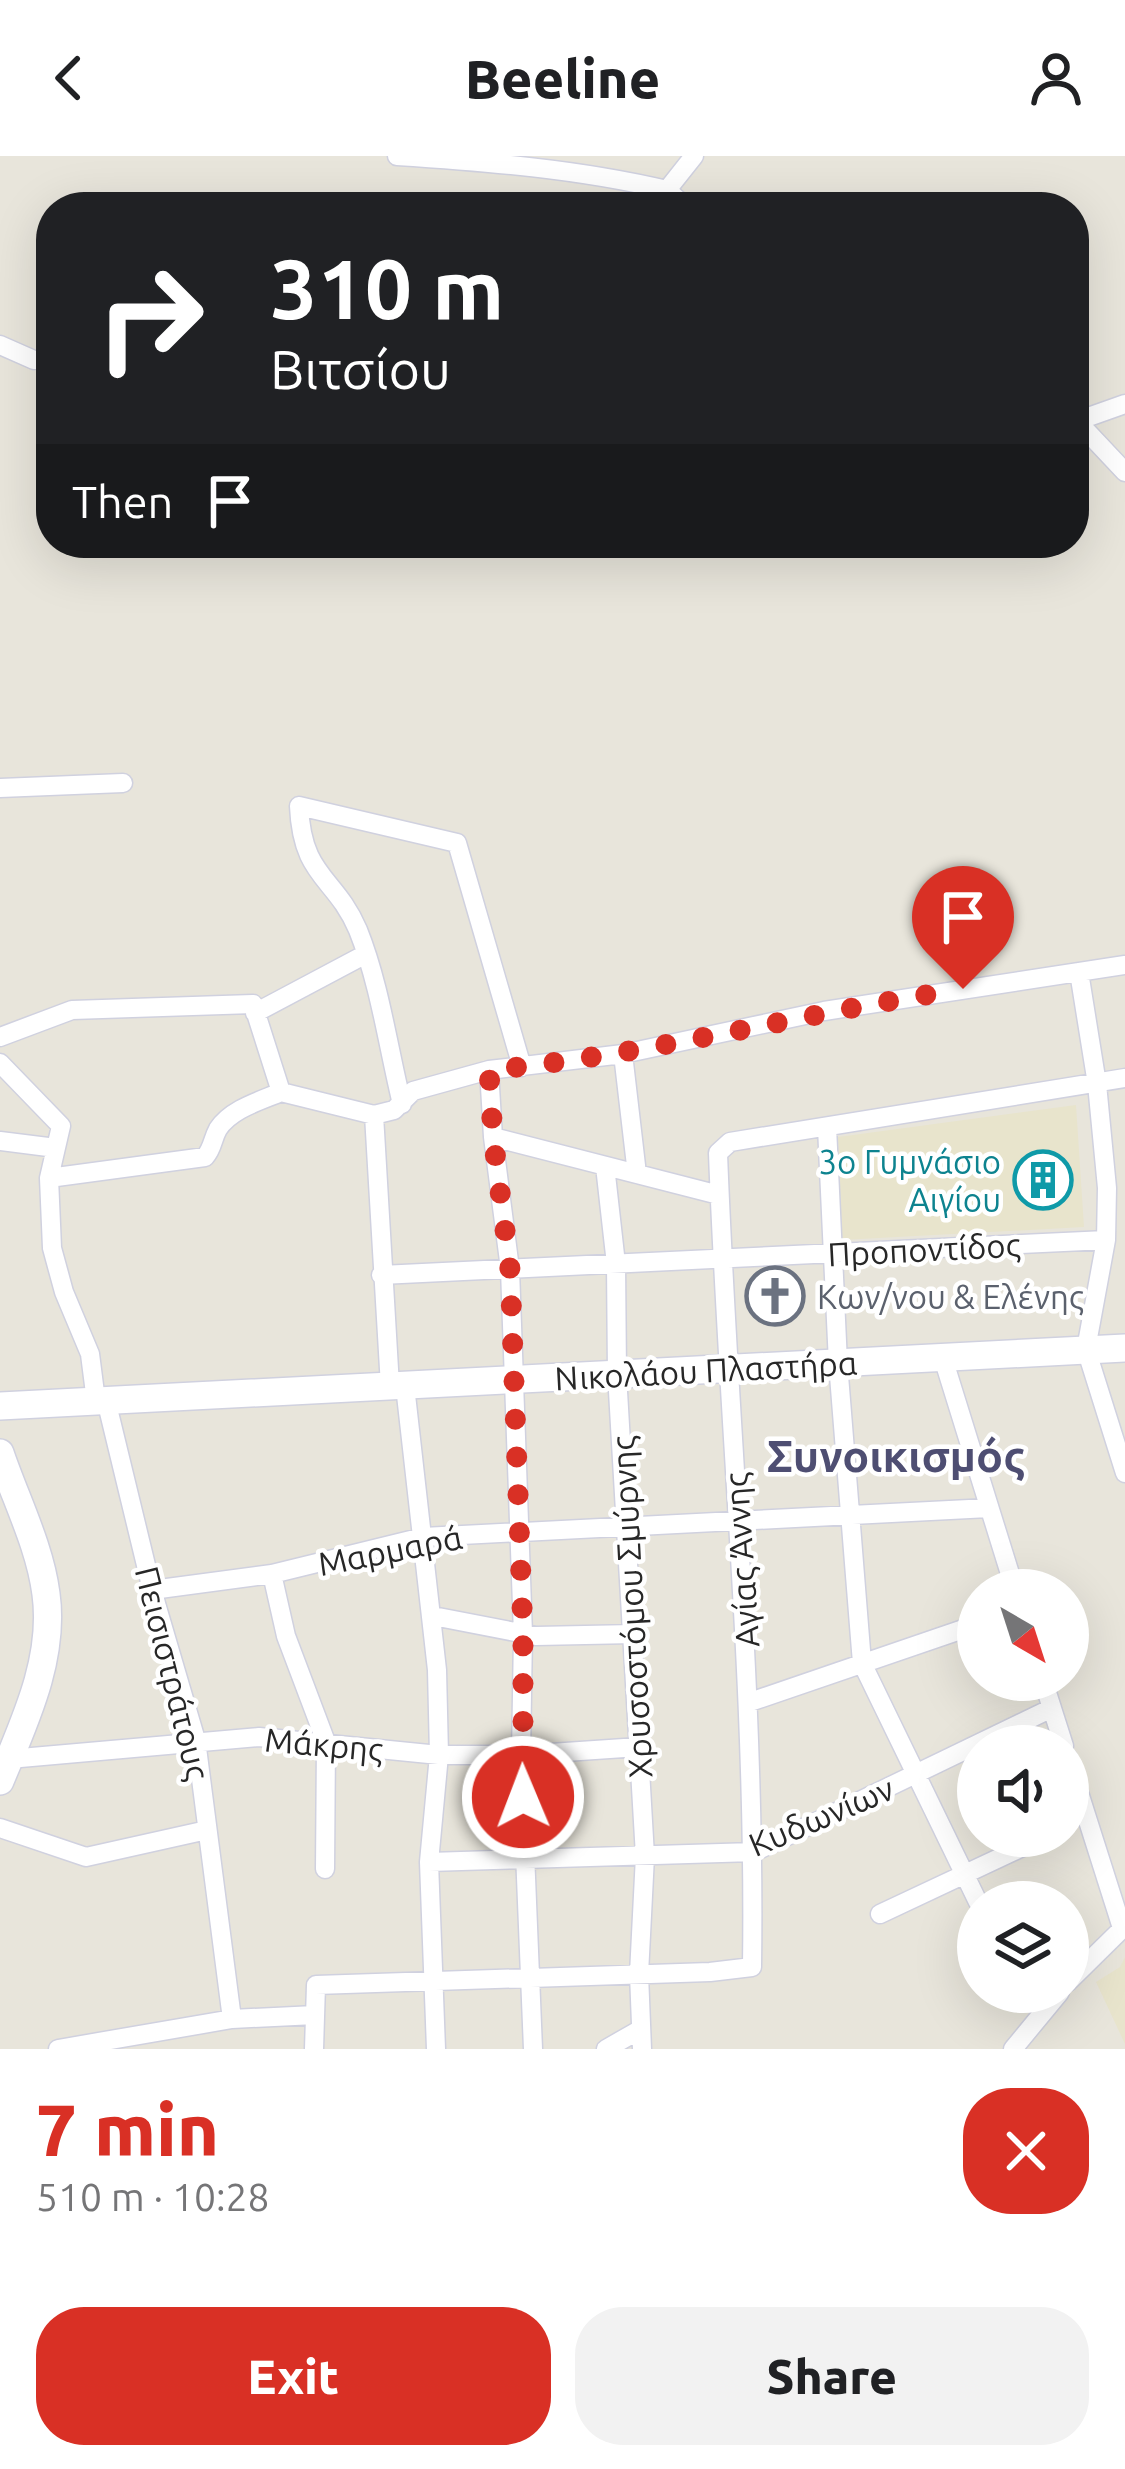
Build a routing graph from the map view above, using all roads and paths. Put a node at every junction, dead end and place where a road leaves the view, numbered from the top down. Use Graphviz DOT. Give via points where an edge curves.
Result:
graph roads {
  1 [pos="398,156"];
  2 [pos="694,156"];
  3 [pos="667,190"];
  4 [pos="0,345"];
  5 [pos="34,360"];
  6 [pos="1125,404"];
  7 [pos="1089,417"];
  8 [pos="1089,434"];
  9 [pos="1125,472"];
  10 [pos="124,783"];
  11 [pos="0,788"];
  12 [pos="366,954"];
  13 [pos="1125,964"];
  14 [pos="1079,973"];
  15 [pos="255,1013"];
  16 [pos="0,1037"];
  17 [pos="622,1054"];
  18 [pos="0,1064"];
  19 [pos="522,1067"];
  20 [pos="489,1070"];
  21 [pos="1125,1078"];
  22 [pos="1097,1084"];
  23 [pos="281,1092"];
  24 [pos="402,1104"];
  25 [pos="374,1115"];
  26 [pos="827,1127"];
  27 [pos="493,1137"];
  28 [pos="0,1141"];
  29 [pos="56,1148"];
  30 [pos="605,1166"];
  31 [pos="637,1174"];
  32 [pos="49,1178"];
  33 [pos="1116,1187"];
  34 [pos="719,1195"];
  35 [pos="1106,1240"];
  36 [pos="833,1253"];
  37 [pos="722,1258"];
  38 [pos="616,1264"];
  39 [pos="510,1269"];
  40 [pos="381,1275"];
  41 [pos="1125,1348"];
  42 [pos="1086,1349"];
  43 [pos="943,1358"];
  44 [pos="838,1363"];
  45 [pos="727,1368"];
  46 [pos="616,1374"];
  47 [pos="512,1380"];
  48 [pos="397,1386"];
  49 [pos="101,1401"];
  50 [pos="0,1406"];
  51 [pos="1,1461"];
  52 [pos="1125,1473"];
  53 [pos="7,1498"];
  54 [pos="989,1508"];
  55 [pos="853,1515"];
  56 [pos="740,1521"];
  57 [pos="627,1528"];
  58 [pos="518,1532"];
  59 [pos="423,1538"];
  60 [pos="1008,1569"];
  61 [pos="272,1574"];
  62 [pos="152,1590"];
  63 [pos="433,1616"];
  64 [pos="957,1631"];
  65 [pos="523,1634"];
  66 [pos="634,1634"];
  67 [pos="862,1663"];
  68 [pos="1050,1701"];
  69 [pos="750,1702"];
  70 [pos="1052,1708"];
  71 [pos="1057,1725"];
  72 [pos="196,1740"];
  73 [pos="326,1742"];
  74 [pos="639,1747"];
  75 [pos="7,1751"];
  76 [pos="439,1755"];
  77 [pos="521,1755"];
  78 [pos="914,1775"];
  79 [pos="1089,1822"];
  80 [pos="0,1828"];
  81 [pos="207,1829"];
  82 [pos="754,1852"];
  83 [pos="645,1856"];
  84 [pos="1002,1857"];
  85 [pos="525,1858"];
  86 [pos="430,1862"];
  87 [pos="325,1869"];
  88 [pos="963,1876"];
  89 [pos="966,1881"];
  90 [pos="880,1914"];
  91 [pos="1124,1927"];
  92 [pos="1089,1961"];
  93 [pos="639,1974"];
  94 [pos="530,1978"];
  95 [pos="434,1981"];
  96 [pos="1042,2013"];
  97 [pos="315,2015"];
  98 [pos="232,2019"];
  99 [pos="641,2039"];
  100 [pos="58,2049"];
  101 [pos="314,2049"];
  102 [pos="436,2049"];
  103 [pos="533,2049"];
  104 [pos="606,2049"];
  105 [pos="1012,2049"];
  1 -- 3 [label="street" via="498,162"];
  2 -- 3 [label="street"];
  4 -- 5 [label="street"];
  6 -- 7 [label="street"];
  8 -- 9 [label="street"];
  10 -- 11 [label="street"];
  12 -- 15 [label="street"];
  12 -- 19 [label="street" via="302,844 299,806 457,843"];
  12 -- 24 [label="street"];
  13 -- 14 [label="street"];
  14 -- 17 [label="street" via="824,1011"];
  14 -- 22 [label="street"];
  15 -- 16 [label="street" via="253,1004 72,1010"];
  15 -- 23 [label="street"];
  17 -- 19 [label="street"];
  17 -- 31 [label="street"];
  18 -- 29 [label="street" via="61,1126"];
  19 -- 20 [label="street"];
  20 -- 24 [label="street" via="413,1090"];
  20 -- 27 [label="street"];
  21 -- 22 [label="street"];
  22 -- 26 [label="street"];
  22 -- 33 [label="street"];
  23 -- 25 [label="street"];
  23 -- 32 [label="street" via="227,1119 206,1157"];
  24 -- 25 [label="street"];
  25 -- 40 [label="street"];
  26 -- 34 [label="street, Αγίας Άννης" via="730,1142 718,1153"];
  26 -- 36 [label="street"];
  27 -- 30 [label="street"];
  27 -- 39 [label="street"];
  28 -- 29 [label="street"];
  29 -- 32 [label="street, Πεισιστράτους"];
  30 -- 31 [label="street"];
  30 -- 38 [label="street, Χρυσοστόμου Σμύρνης"];
  31 -- 34 [label="street"];
  32 -- 49 [label="street, Πεισιστράτους" via="52,1247"];
  33 -- 35 [label="street"];
  34 -- 37 [label="street, Αγίας Άννης"];
  35 -- 36 [label="street, Προποντίδος"];
  35 -- 42 [label="street"];
  36 -- 37 [label="street, Προποντίδος"];
  36 -- 44 [label="street"];
  37 -- 38 [label="street, Προποντίδος"];
  37 -- 45 [label="street, Αγίας Άννης"];
  38 -- 39 [label="street, Προποντίδος"];
  38 -- 46 [label="street, Χρυσοστόμου Σμύρνης"];
  39 -- 40 [label="street, Προποντίδος"];
  39 -- 47 [label="street"];
  40 -- 48 [label="street"];
  41 -- 42 [label="main road, Νικολάου Πλαστήρα"];
  42 -- 43 [label="main road, Νικολάου Πλαστήρα"];
  42 -- 52 [label="street"];
  43 -- 44 [label="main road, Νικολάου Πλαστήρα"];
  43 -- 54 [label="street"];
  44 -- 45 [label="main road, Νικολάου Πλαστήρα"];
  44 -- 55 [label="street"];
  45 -- 46 [label="main road, Νικολάου Πλαστήρα"];
  45 -- 56 [label="street, Αγίας Άννης"];
  46 -- 47 [label="main road, Νικολάου Πλαστήρα"];
  46 -- 57 [label="street, Χρυσοστόμου Σμύρνης"];
  47 -- 48 [label="main road, Νικολάου Πλαστήρα"];
  47 -- 58 [label="street"];
  48 -- 49 [label="main road, Νικολάου Πλαστήρα"];
  48 -- 59 [label="street"];
  49 -- 50 [label="main road, Νικολάου Πλαστήρα"];
  49 -- 62 [label="street, Πεισιστράτους"];
  51 -- 53 [label="main road"];
  53 -- 75 [label="main road" via="43,1575 48,1608 41,1671"];
  54 -- 55 [label="street, Μαρμαρά"];
  54 -- 60 [label="street"];
  55 -- 56 [label="street, Μαρμαρά"];
  55 -- 67 [label="street"];
  56 -- 57 [label="street, Μαρμαρά"];
  56 -- 69 [label="street, Αγίας Άννης"];
  57 -- 58 [label="street, Μαρμαρά"];
  57 -- 66 [label="street, Χρυσοστόμου Σμύρνης"];
  58 -- 59 [label="street, Μαρμαρά"];
  58 -- 65 [label="street"];
  59 -- 61 [label="street, Μαρμαρά"];
  59 -- 63 [label="street"];
  61 -- 62 [label="street, Μαρμαρά"];
  61 -- 73 [label="street"];
  62 -- 72 [label="street, Πεισιστράτους"];
  63 -- 65 [label="street"];
  63 -- 76 [label="street"];
  64 -- 67 [label="street"];
  65 -- 66 [label="street"];
  65 -- 77 [label="street"];
  66 -- 74 [label="street, Χρυσοστόμου Σμύρνης"];
  67 -- 69 [label="street"];
  67 -- 78 [label="street"];
  68 -- 70 [label="street"];
  69 -- 82 [label="street, Αγίας Άννης"];
  70 -- 71 [label="street"];
  70 -- 78 [label="street, Κυδωνίων"];
  72 -- 73 [label="street, Μάκρης"];
  72 -- 75 [label="street, Μάκρης" via="56,1758"];
  72 -- 81 [label="street, Πεισιστράτους"];
  73 -- 76 [label="street, Μάκρης"];
  73 -- 87 [label="street"];
  74 -- 77 [label="street, Μάκρης"];
  74 -- 83 [label="street, Χρυσοστόμου Σμύρνης"];
  76 -- 77 [label="street, Μάκρης"];
  76 -- 86 [label="street"];
  77 -- 85 [label="street"];
  78 -- 82 [label="street, Κυδωνίων"];
  78 -- 88 [label="street"];
  79 -- 91 [label="street"];
  80 -- 81 [label="street" via="86,1857"];
  81 -- 98 [label="street, Πεισιστράτους"];
  82 -- 83 [label="street, Κυδωνίων"];
  82 -- 93 [label="street, Αγίας Άννης" via="752,1966"];
  83 -- 85 [label="street, Κυδωνίων"];
  83 -- 93 [label="street, Χρυσοστόμου Σμύρνης"];
  84 -- 88 [label="street"];
  85 -- 86 [label="street, Κυδωνίων"];
  85 -- 94 [label="street"];
  86 -- 95 [label="street"];
  88 -- 89 [label="street"];
  88 -- 90 [label="street"];
  91 -- 92 [label="street"];
  93 -- 94 [label="street"];
  93 -- 99 [label="street, Χρυσοστόμου Σμύρνης"];
  94 -- 95 [label="street"];
  94 -- 103 [label="street"];
  95 -- 97 [label="street" via="316,1985"];
  95 -- 102 [label="street"];
  96 -- 105 [label="street"];
  97 -- 98 [label="street"];
  97 -- 101 [label="street"];
  98 -- 100 [label="street"];
  99 -- 104 [label="street"];
}
